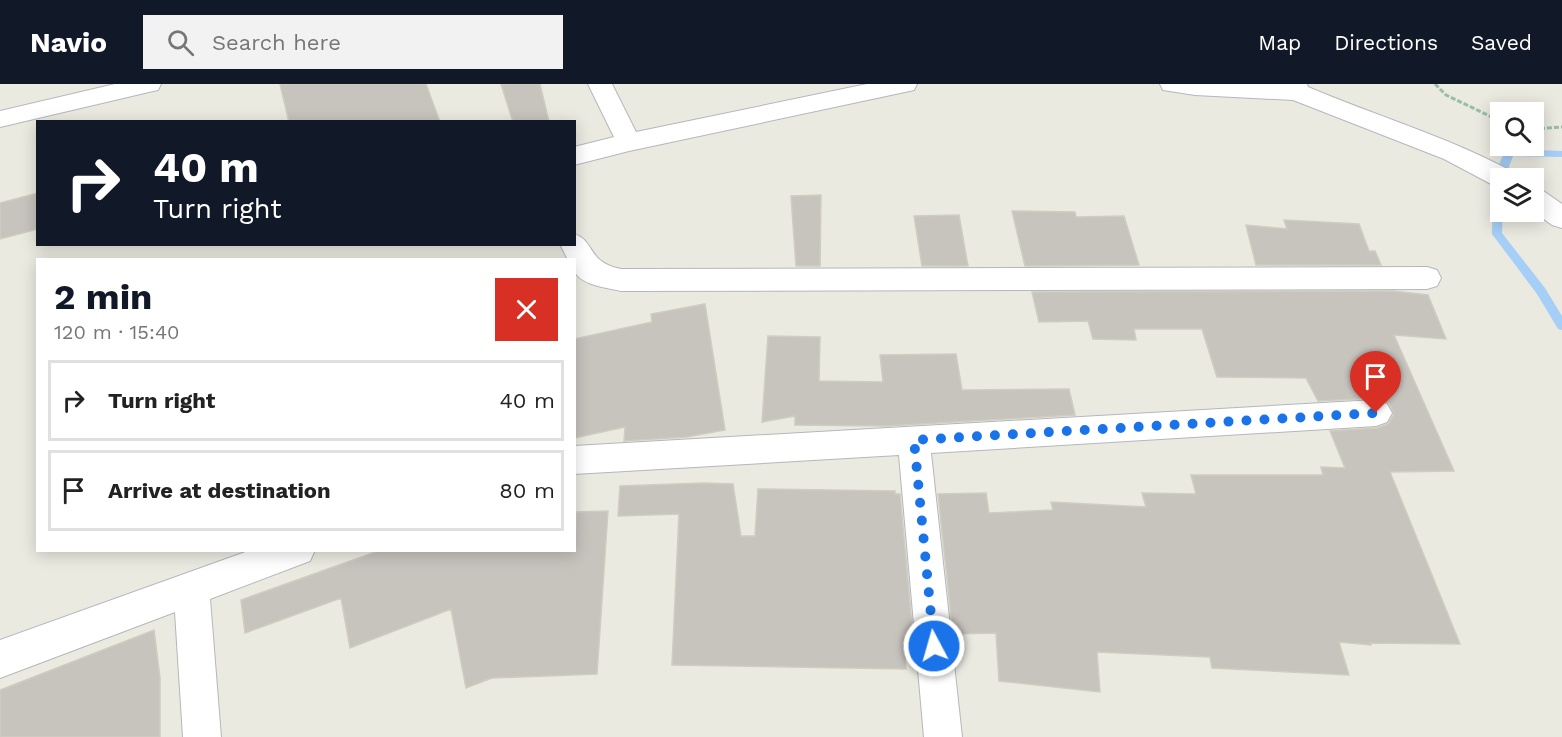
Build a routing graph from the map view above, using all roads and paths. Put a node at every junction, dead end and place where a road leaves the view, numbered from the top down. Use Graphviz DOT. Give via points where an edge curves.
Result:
graph roads {
  1 [pos="149,84"];
  2 [pos="600,84"];
  3 [pos="905,84"];
  4 [pos="1172,84"];
  5 [pos="1435,84"];
  6 [pos="1296,88"];
  7 [pos="1490,116"];
  8 [pos="0,119"];
  9 [pos="1562,128"];
  10 [pos="1544,129"];
  11 [pos="629,142"];
  12 [pos="576,155"];
  13 [pos="1490,170"];
  14 [pos="1544,205"];
  15 [pos="1562,218"];
  16 [pos="575,246"];
  17 [pos="1427,278"];
  18 [pos="1376,413"];
  19 [pos="914,440"];
  20 [pos="576,460"];
  21 [pos="293,552"];
  22 [pos="191,590"];
  23 [pos="0,659"];
  24 [pos="202,737"];
  25 [pos="943,737"];
  1 -- 8 [label="street"];
  2 -- 11 [label="street"];
  3 -- 11 [label="street"];
  4 -- 6 [label="street"];
  5 -- 7 [label="path" via="1446,95"];
  6 -- 13 [label="street"];
  9 -- 10 [label="path"];
  11 -- 12 [label="street"];
  14 -- 15 [label="street"];
  16 -- 17 [label="street" via="594,274 621,280"];
  18 -- 19 [label="street"];
  19 -- 20 [label="street"];
  19 -- 25 [label="street"];
  21 -- 22 [label="street"];
  22 -- 23 [label="street"];
  22 -- 24 [label="street"];
}
